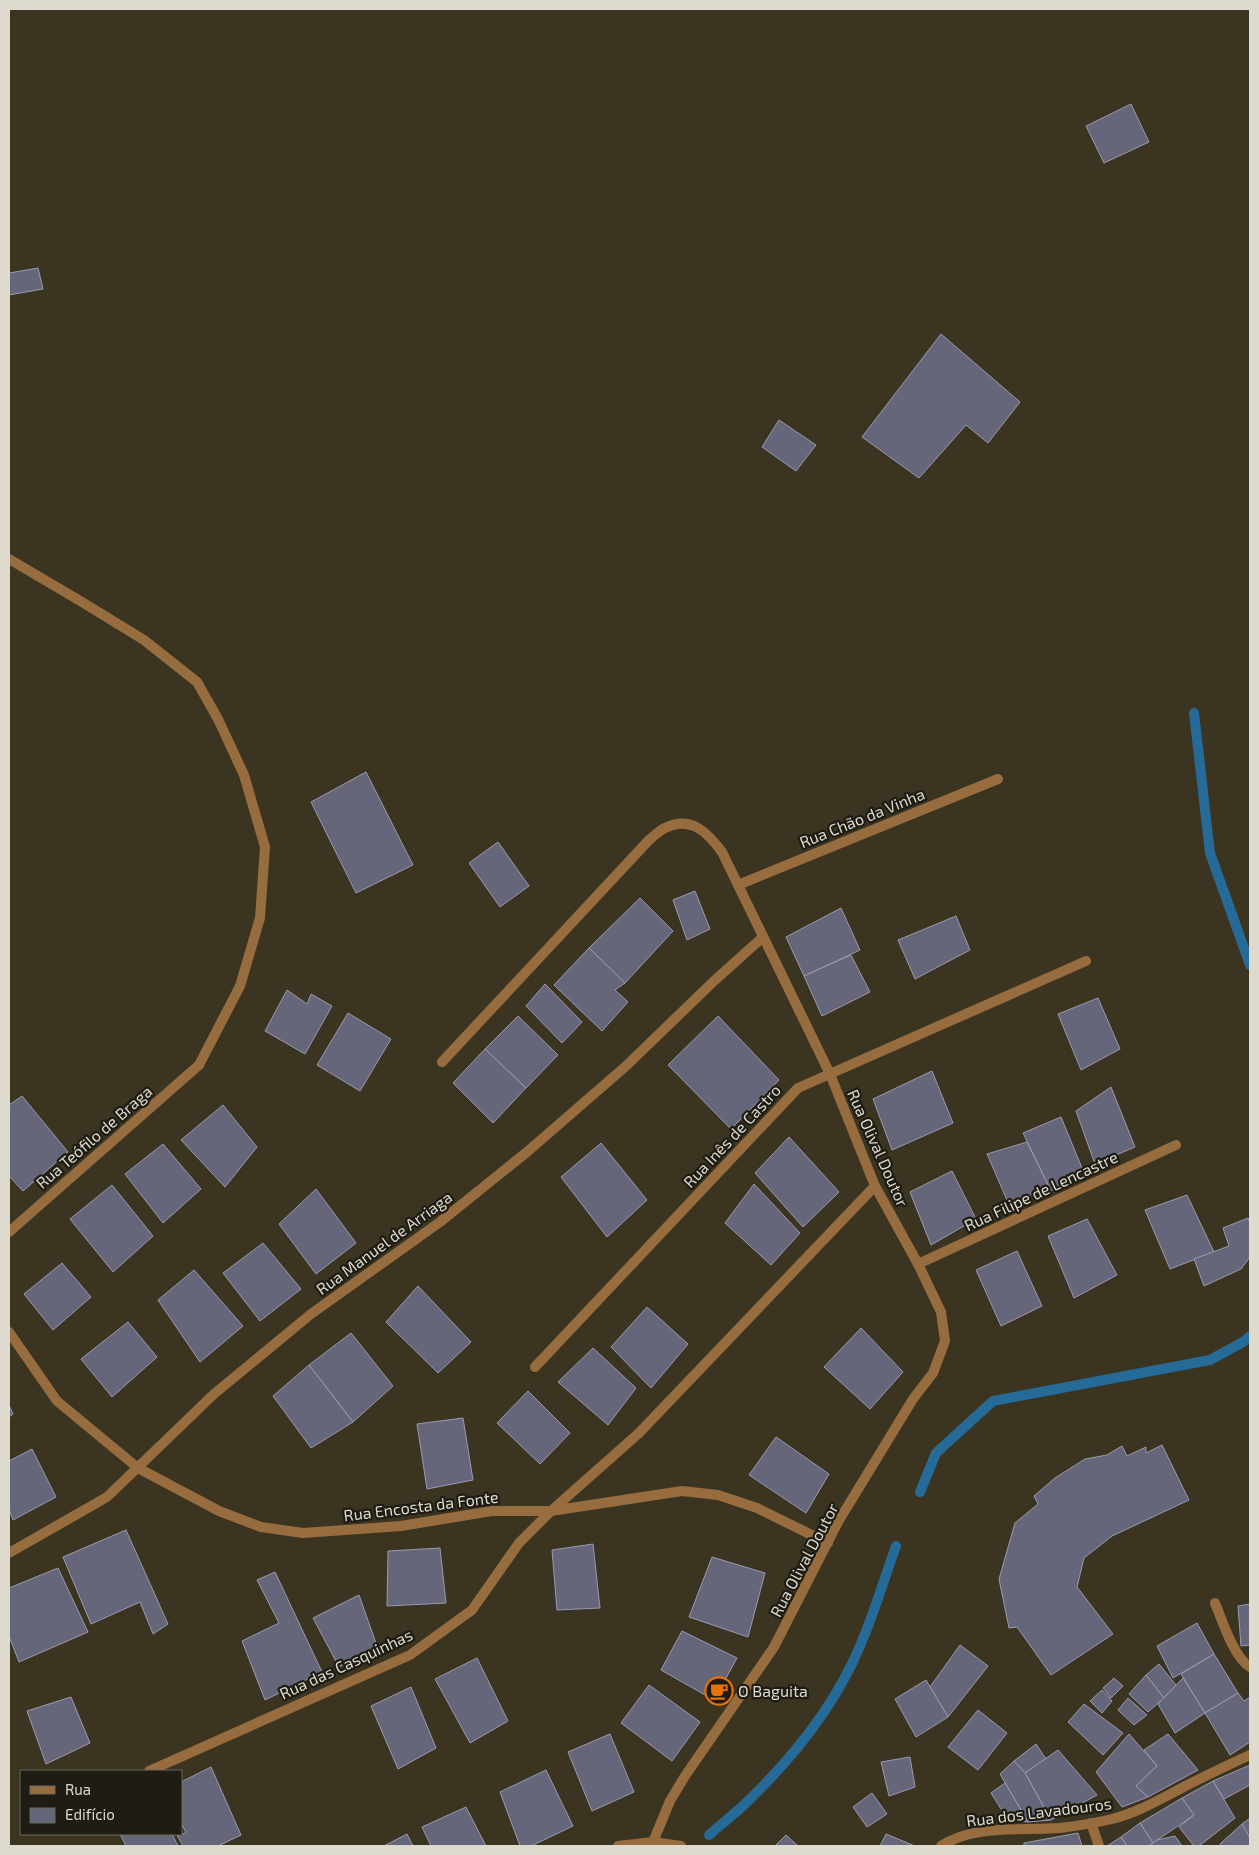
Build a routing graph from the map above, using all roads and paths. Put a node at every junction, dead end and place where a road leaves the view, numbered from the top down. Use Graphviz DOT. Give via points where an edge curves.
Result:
graph roads {
  1 [pos="9,559"];
  2 [pos="998,779"];
  3 [pos="738,885"];
  4 [pos="763,937"];
  5 [pos="1086,961"];
  6 [pos="442,1062"];
  7 [pos="830,1074"];
  8 [pos="1176,1145"];
  9 [pos="875,1186"];
  10 [pos="9,1232"];
  11 [pos="918,1264"];
  12 [pos="9,1332"];
  13 [pos="535,1367"];
  14 [pos="138,1468"];
  15 [pos="551,1511"];
  16 [pos="828,1543"];
  17 [pos="9,1553"];
  18 [pos="1215,1603"];
  19 [pos="1250,1667"];
  20 [pos="1250,1756"];
  21 [pos="151,1770"];
  22 [pos="1092,1823"];
  23 [pos="653,1842"];
  24 [pos="618,1846"];
  25 [pos="681,1846"];
  26 [pos="941,1846"];
  27 [pos="1099,1846"];
  1 -- 10 [label="street, Rua Teófilo de Braga" via="144,640 197,682 244,776 266,847 260,918 240,986 199,1066"];
  2 -- 3 [label="street, Rua Chão da Vinha"];
  3 -- 4 [label="street, Rua Olival Doutor"];
  3 -- 6 [label="street, Rua Olival Doutor" via="722,852 704,830 684,823 666,827 649,840"];
  4 -- 7 [label="street, Rua Olival Doutor"];
  4 -- 14 [label="street, Rua Manuel de Arriaga" via="626,1066 527,1152 440,1222 303,1320 214,1394"];
  5 -- 7 [label="street, Rua Inês de Castro"];
  7 -- 9 [label="street, Rua Olival Doutor"];
  7 -- 13 [label="street, Rua Inês de Castro" via="798,1088"];
  8 -- 11 [label="street, Rua Filipe de Lencastre"];
  9 -- 11 [label="street, Rua Olival Doutor"];
  9 -- 15 [label="street, Rua das Casquinhas" via="639,1433"];
  11 -- 16 [label="street, Rua Olival Doutor" via="941,1312 945,1341 933,1373 913,1400"];
  12 -- 14 [label="street, Rua Encosta da Fonte" via="57,1401"];
  14 -- 15 [label="street, Rua Encosta da Fonte" via="218,1511 261,1527 303,1533 401,1526 492,1511"];
  14 -- 17 [label="street, Rua Manuel de Arriaga" via="107,1496"];
  15 -- 16 [label="street" via="682,1490 718,1495 756,1508"];
  15 -- 21 [label="street, Rua das Casquinhas" via="519,1543 472,1610 410,1655"];
  16 -- 23 [label="street, Rua Olival Doutor" via="774,1647 670,1801"];
  18 -- 19 [label="street" via="1229,1639"];
  20 -- 22 [label="street, Rua dos Lavadouros" via="1140,1809"];
  22 -- 26 [label="street, Rua dos Lavadouros" via="975,1833 952,1839"];
  22 -- 27 [label="street"];
  23 -- 24 [label="street"];
  23 -- 25 [label="street"];
}
